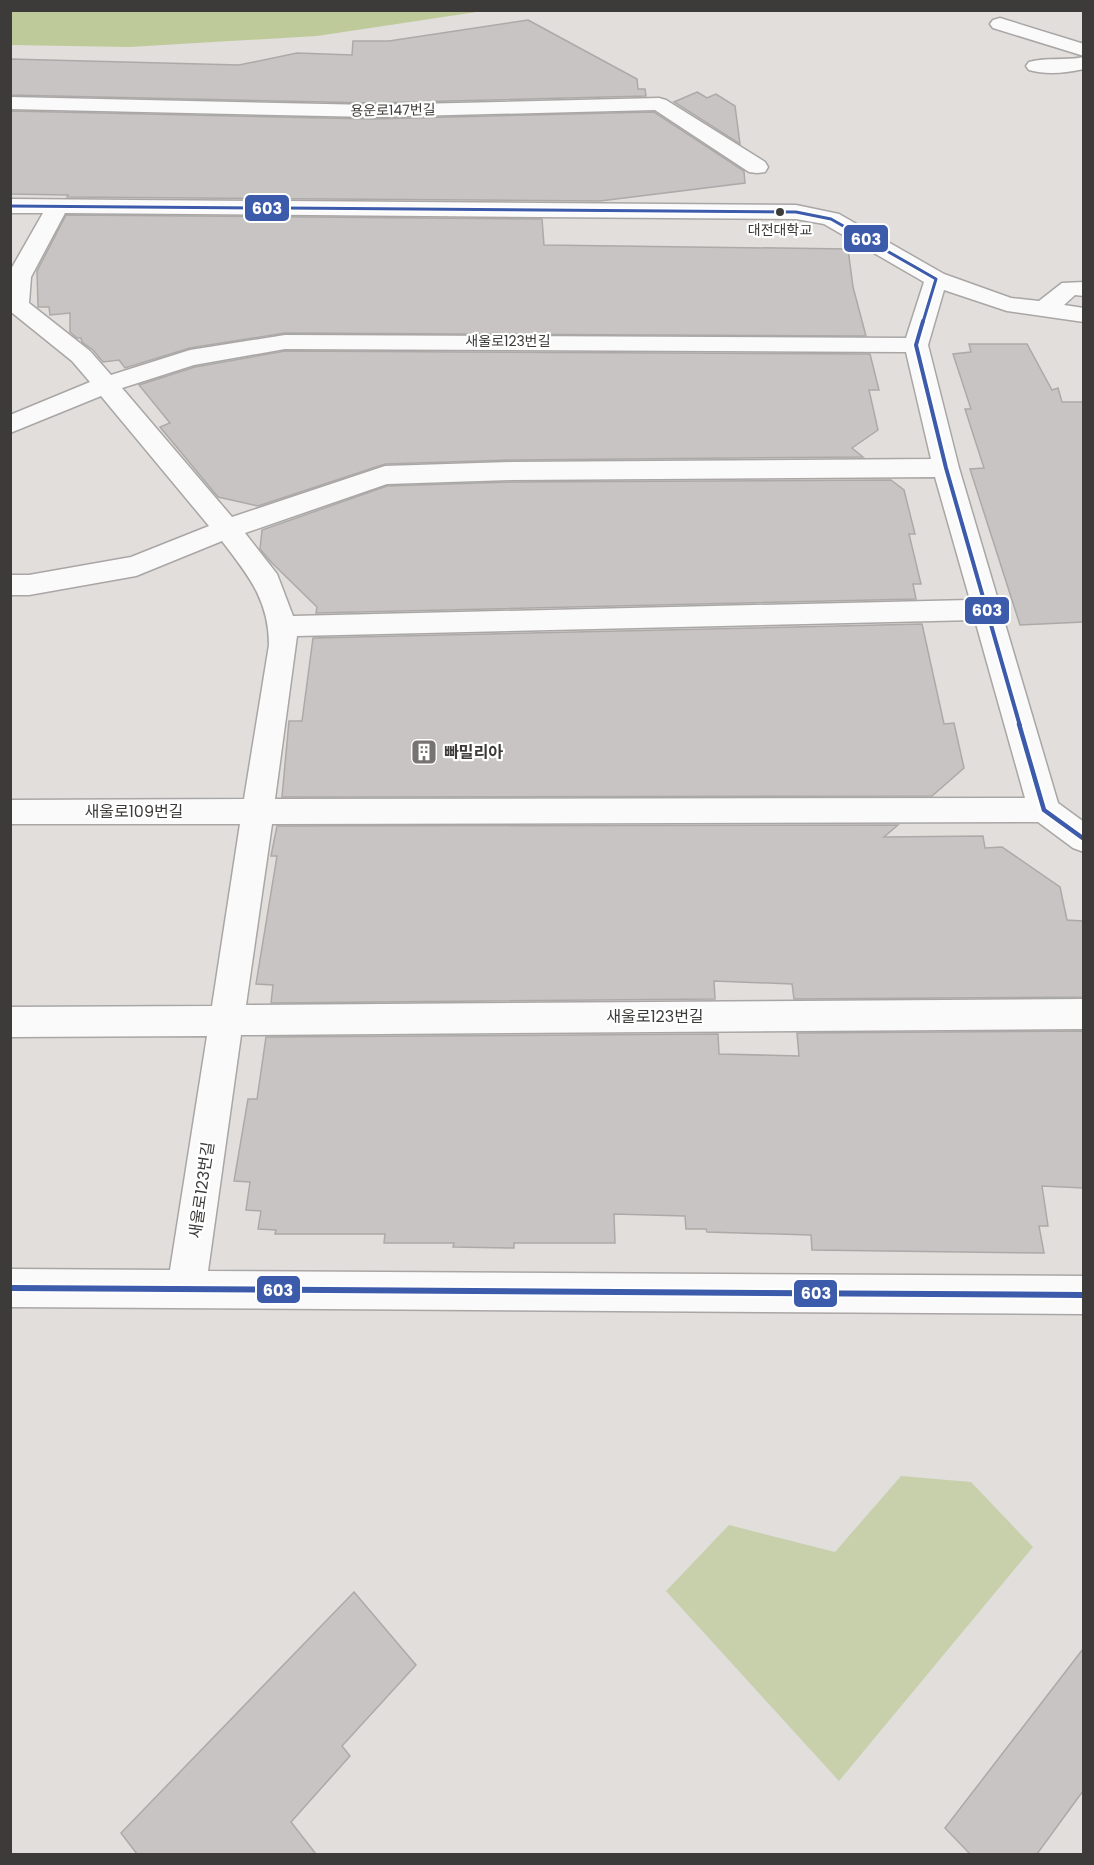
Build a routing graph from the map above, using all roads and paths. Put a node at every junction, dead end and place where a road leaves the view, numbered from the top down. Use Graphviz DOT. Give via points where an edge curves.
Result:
graph roads {
  1 [pos="1000,24"];
  2 [pos="1035,35"];
  3 [pos="1018,49"];
  4 [pos="1083,50"];
  5 [pos="1083,63"];
  6 [pos="1036,66"];
  7 [pos="10,103"];
  8 [pos="757,167"];
  9 [pos="10,206"];
  10 [pos="57,207"];
  11 [pos="936,279"];
  12 [pos="1083,289"];
  13 [pos="14,306"];
  14 [pos="1044,309"];
  15 [pos="1083,315"];
  16 [pos="916,345"];
  17 [pos="106,385"];
  18 [pos="10,425"];
  19 [pos="946,468"];
  20 [pos="227,529"];
  21 [pos="10,585"];
  22 [pos="986,610"];
  23 [pos="283,626"];
  24 [pos="1044,810"];
  25 [pos="257,811"];
  26 [pos="10,812"];
  27 [pos="1083,839"];
  28 [pos="1083,1014"];
  29 [pos="226,1019"];
  30 [pos="10,1022"];
  31 [pos="10,1288"];
  32 [pos="186,1289"];
  33 [pos="1083,1295"];
  1 -- 2 [label="street"];
  2 -- 3 [label="street"];
  2 -- 4 [label="street"];
  5 -- 6 [label="street"];
  7 -- 8 [label="street, 용운로147번길" via="372,111 659,104"];
  9 -- 10 [label="street"];
  10 -- 11 [label="street" via="796,212 831,219"];
  10 -- 13 [label="street, 새울로123번길" via="19,278"];
  11 -- 14 [label="street" via="1007,304"];
  11 -- 16 [label="street"];
  12 -- 14 [label="street" via="1070,288"];
  13 -- 17 [label="street, 새울로123번길" via="81,356"];
  14 -- 15 [label="street"];
  16 -- 17 [label="street, 새울로123번길" via="285,342 190,358"];
  16 -- 19 [label="street"];
  17 -- 18 [label="street"];
  17 -- 20 [label="street, 새울로123번길"];
  19 -- 20 [label="street" via="385,475"];
  19 -- 22 [label="street"];
  20 -- 21 [label="street" via="136,566"];
  20 -- 23 [label="street, 새울로123번길" via="267,580"];
  22 -- 23 [label="street"];
  22 -- 24 [label="street"];
  23 -- 25 [label="street, 새울로123번길"];
  24 -- 25 [label="street"];
  24 -- 27 [label="street"];
  25 -- 26 [label="street, 새울로109번길"];
  25 -- 29 [label="street, 새울로123번길"];
  28 -- 29 [label="street, 새울로123번길"];
  29 -- 30 [label="street"];
  29 -- 32 [label="street, 새울로123번길"];
  31 -- 32 [label="street"];
  32 -- 33 [label="street"];
}
